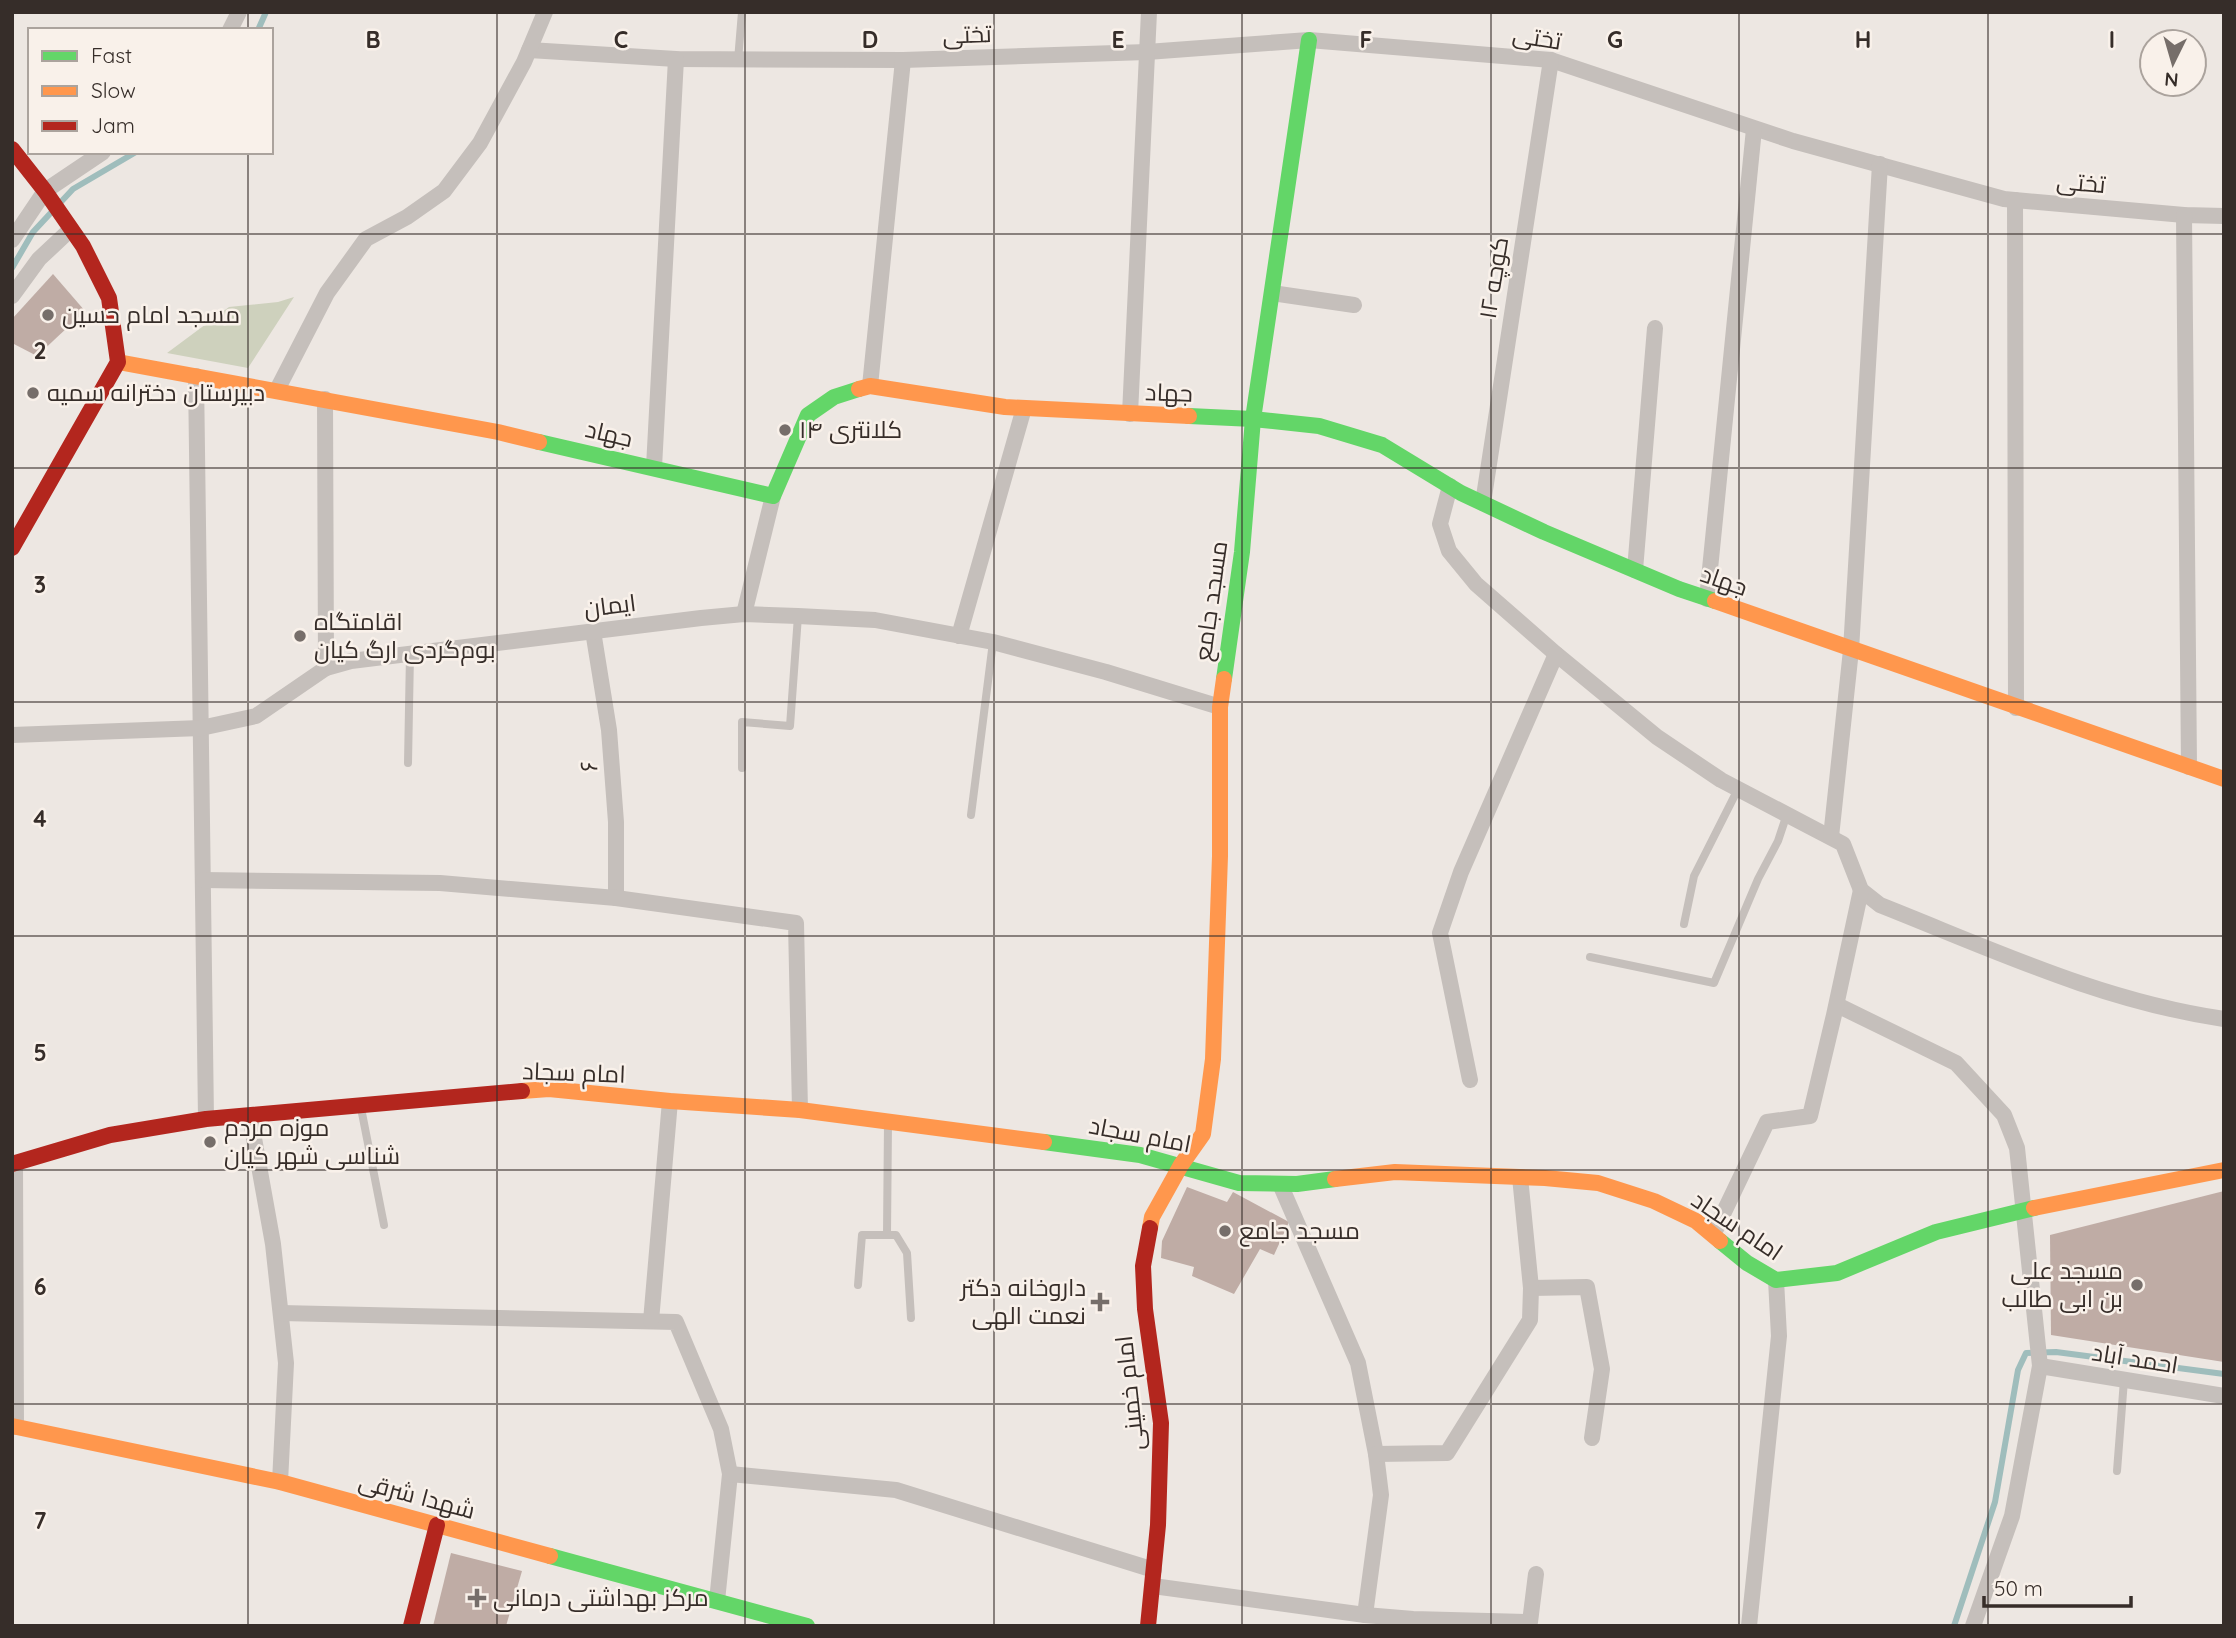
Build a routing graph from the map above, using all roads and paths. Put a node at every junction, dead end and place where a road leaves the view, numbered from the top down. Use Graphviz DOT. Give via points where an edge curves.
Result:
graph roads {
  1 [pos="239,12"];
  2 [pos="545,12"];
  3 [pos="742,12"];
  4 [pos="1149,12"];
  5 [pos="231,28"];
  6 [pos="1309,40"];
  7 [pos="530,50"];
  8 [pos="1147,52"];
  9 [pos="676,59"];
  10 [pos="738,60"];
  11 [pos="903,60"];
  12 [pos="1550,60"];
  13 [pos="1754,129"];
  14 [pos="12,149"];
  15 [pos="100,154"];
  16 [pos="1880,164"];
  17 [pos="12,167"];
  18 [pos="45,191"];
  19 [pos="2015,200"];
  20 [pos="2183,215"];
  21 [pos="2224,216"];
  22 [pos="71,229"];
  23 [pos="12,240"];
  24 [pos="1272,293"];
  25 [pos="12,296"];
  26 [pos="1354,305"];
  27 [pos="1655,328"];
  28 [pos="118,362"];
  29 [pos="197,376"];
  30 [pos="870,386"];
  31 [pos="277,390"];
  32 [pos="325,399"];
  33 [pos="1024,408"];
  34 [pos="1129,414"];
  35 [pos="1253,419"];
  36 [pos="654,467"];
  37 [pos="1450,486"];
  38 [pos="773,496"];
  39 [pos="1483,503"];
  40 [pos="12,548"];
  41 [pos="1635,570"];
  42 [pos="1707,599"];
  43 [pos="744,614"];
  44 [pos="798,615"];
  45 [pos="593,631"];
  46 [pos="959,636"];
  47 [pos="993,642"];
  48 [pos="1851,650"];
  49 [pos="1556,653"];
  50 [pos="410,654"];
  51 [pos="326,668"];
  52 [pos="1220,707"];
  53 [pos="2016,708"];
  54 [pos="201,727"];
  55 [pos="12,735"];
  56 [pos="408,763"];
  57 [pos="2189,767"];
  58 [pos="742,768"];
  59 [pos="2224,779"];
  60 [pos="1738,789"];
  61 [pos="1787,814"];
  62 [pos="971,816"];
  63 [pos="1831,837"];
  64 [pos="203,880"];
  65 [pos="1861,890"];
  66 [pos="616,898"];
  67 [pos="1684,924"];
  68 [pos="1590,957"];
  69 [pos="1836,1005"];
  70 [pos="2224,1019"];
  71 [pos="1470,1080"];
  72 [pos="670,1101"];
  73 [pos="361,1107"];
  74 [pos="800,1110"];
  75 [pos="250,1116"];
  76 [pos="206,1119"];
  77 [pos="888,1120"];
  78 [pos="13,1164"];
  79 [pos="1181,1164"];
  80 [pos="2224,1170"];
  81 [pos="1520,1177"];
  82 [pos="1280,1184"];
  83 [pos="2025,1210"];
  84 [pos="384,1226"];
  85 [pos="887,1234"];
  86 [pos="1713,1235"];
  87 [pos="1776,1280"];
  88 [pos="858,1285"];
  89 [pos="1531,1288"];
  90 [pos="281,1313"];
  91 [pos="911,1318"];
  92 [pos="651,1321"];
  93 [pos="2040,1366"];
  94 [pos="2124,1380"];
  95 [pos="2224,1396"];
  96 [pos="14,1427"];
  97 [pos="1592,1438"];
  98 [pos="1376,1454"];
  99 [pos="2117,1471"];
  100 [pos="730,1474"];
  101 [pos="280,1482"];
  102 [pos="437,1525"];
  103 [pos="1536,1574"];
  104 [pos="1153,1578"];
  105 [pos="717,1601"];
  106 [pos="1365,1615"];
  107 [pos="411,1626"];
  108 [pos="807,1626"];
  109 [pos="1148,1626"];
  110 [pos="1749,1626"];
  111 [pos="1973,1626"];
  1 -- 5 [label="street"];
  2 -- 7 [label="street"];
  3 -- 10 [label="lane"];
  4 -- 8 [label="street"];
  6 -- 8 [label="street, تختی"];
  6 -- 12 [label="street, تختی"];
  6 -- 24 [label="street, مسجد جامع"];
  7 -- 9 [label="street, تختی"];
  7 -- 31 [label="street" via="480,143 444,191 366,239 327,293"];
  8 -- 11 [label="street, تختی"];
  8 -- 34 [label="street"];
  9 -- 10 [label="street, تختی"];
  9 -- 36 [label="street"];
  10 -- 11 [label="street, تختی"];
  11 -- 30 [label="street"];
  12 -- 13 [label="street, تختی"];
  12 -- 39 [label="street, کوچه ۱۲"];
  13 -- 16 [label="street, تختی"];
  13 -- 42 [label="street"];
  14 -- 18 [label="street"];
  15 -- 18 [label="street"];
  16 -- 19 [label="street, تختی"];
  16 -- 48 [label="street"];
  17 -- 18 [label="street"];
  18 -- 22 [label="street"];
  18 -- 23 [label="street"];
  19 -- 20 [label="street, تختی"];
  19 -- 53 [label="street"];
  20 -- 21 [label="street, تختی"];
  20 -- 57 [label="street"];
  22 -- 25 [label="street" via="39,260"];
  22 -- 28 [label="street" via="109,298"];
  24 -- 26 [label="street"];
  24 -- 35 [label="street, مسجد جامع"];
  27 -- 41 [label="street"];
  28 -- 29 [label="street, جهاد"];
  28 -- 40 [label="street"];
  29 -- 31 [label="street, جهاد"];
  29 -- 54 [label="street"];
  30 -- 33 [label="street, جهاد"];
  30 -- 38 [label="street, جهاد" via="834,397 808,415"];
  31 -- 32 [label="street, جهاد"];
  32 -- 36 [label="street, جهاد"];
  32 -- 51 [label="street"];
  33 -- 34 [label="street, جهاد"];
  33 -- 46 [label="street"];
  34 -- 35 [label="street, جهاد"];
  35 -- 37 [label="street, جهاد" via="1319,426 1382,445"];
  35 -- 52 [label="street, مسجد جامع" via="1242,552"];
  36 -- 38 [label="street, جهاد"];
  37 -- 39 [label="street, جهاد"];
  37 -- 49 [label="street" via="1440,524 1449,551 1476,584"];
  38 -- 43 [label="street"];
  39 -- 41 [label="street, جهاد"];
  41 -- 42 [label="street, جهاد"];
  42 -- 48 [label="street, جهاد"];
  43 -- 44 [label="street, ایمان"];
  43 -- 45 [label="street, ایمان"];
  44 -- 46 [label="street, ایمان" via="875,620"];
  44 -- 58 [label="lane" via="790,726 743,722"];
  45 -- 50 [label="street, ایمان"];
  45 -- 66 [label="street, ۶" via="609,730"];
  46 -- 47 [label="street, ایمان"];
  47 -- 52 [label="street, ایمان"];
  47 -- 62 [label="lane"];
  48 -- 53 [label="street, جهاد"];
  48 -- 63 [label="street"];
  49 -- 60 [label="street" via="1657,737"];
  49 -- 71 [label="street" via="1461,872 1440,933"];
  50 -- 51 [label="street, ایمان"];
  50 -- 56 [label="lane"];
  51 -- 54 [label="street, ایمان" via="256,716"];
  52 -- 79 [label="street, مسجد جامع" via="1213,1059 1203,1134"];
  53 -- 57 [label="street, جهاد"];
  54 -- 55 [label="street, ایمان"];
  54 -- 64 [label="street"];
  57 -- 59 [label="street, جهاد"];
  60 -- 61 [label="street"];
  60 -- 67 [label="lane" via="1695,876"];
  61 -- 63 [label="street"];
  61 -- 68 [label="lane" via="1714,983"];
  63 -- 65 [label="street" via="1843,844"];
  64 -- 66 [label="street" via="440,883"];
  64 -- 76 [label="street"];
  65 -- 69 [label="street"];
  65 -- 70 [label="street" via="1880,905 2036,970 2125,998"];
  66 -- 74 [label="street" via="796,923"];
  69 -- 83 [label="street" via="1956,1063 2004,1115 2017,1148"];
  69 -- 86 [label="street" via="1810,1116 1767,1122"];
  72 -- 73 [label="street, امام سجاد" via="549,1089"];
  72 -- 74 [label="street, امام سجاد"];
  72 -- 92 [label="street"];
  73 -- 75 [label="street, امام سجاد"];
  73 -- 84 [label="lane"];
  74 -- 77 [label="street, امام سجاد"];
  75 -- 76 [label="street, امام سجاد"];
  75 -- 90 [label="street"];
  76 -- 78 [label="street, امام سجاد" via="110,1135"];
  77 -- 79 [label="street, امام سجاد"];
  77 -- 85 [label="lane"];
  78 -- 96 [label="street"];
  79 -- 82 [label="street, امام سجاد" via="1239,1183"];
  79 -- 104 [label="street, امام خمینی" via="1152,1217 1143,1266 1144,1309 1161,1423"];
  80 -- 83 [label="street, امام سجاد"];
  81 -- 82 [label="street, امام سجاد" via="1395,1172"];
  81 -- 86 [label="street, امام سجاد" via="1598,1183 1654,1201 1696,1221"];
  81 -- 89 [label="street"];
  82 -- 98 [label="street" via="1358,1363"];
  83 -- 87 [label="street, امام سجاد" via="1937,1232 1837,1273"];
  83 -- 93 [label="street"];
  85 -- 88 [label="lane" via="862,1235"];
  85 -- 91 [label="lane" via="896,1235 907,1253"];
  86 -- 87 [label="street, امام سجاد"];
  87 -- 110 [label="street" via="1779,1336"];
  89 -- 97 [label="street" via="1587,1287 1602,1369"];
  89 -- 98 [label="street" via="1530,1320 1447,1453"];
  90 -- 92 [label="street"];
  90 -- 101 [label="street" via="286,1363"];
  92 -- 100 [label="street" via="676,1322 721,1429"];
  93 -- 94 [label="street, احمد آباد"];
  93 -- 111 [label="street" via="2012,1516"];
  94 -- 95 [label="street, احمد آباد"];
  94 -- 99 [label="lane"];
  96 -- 101 [label="street, شهدا شرقی"];
  98 -- 106 [label="street" via="1381,1495"];
  100 -- 104 [label="street" via="896,1490"];
  100 -- 105 [label="street"];
  101 -- 102 [label="street, شهدا شرقی"];
  102 -- 105 [label="street, شهدا شرقی"];
  102 -- 107 [label="street"];
  103 -- 106 [label="street" via="1530,1622"];
  104 -- 106 [label="street"];
  104 -- 109 [label="street, امام خمینی"];
  105 -- 108 [label="street, شهدا شرقی"];
}
